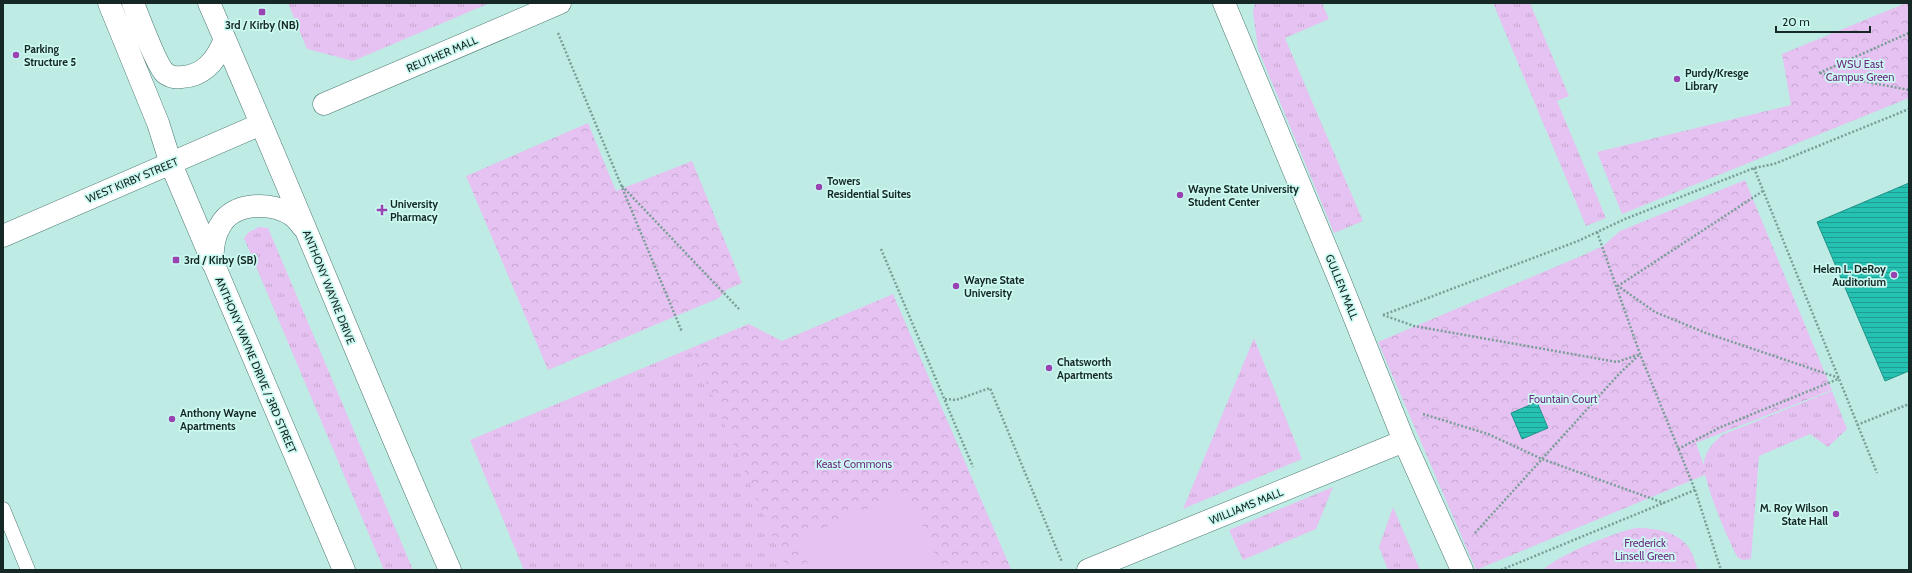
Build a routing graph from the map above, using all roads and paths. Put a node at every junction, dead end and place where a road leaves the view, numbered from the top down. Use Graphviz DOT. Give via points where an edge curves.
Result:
graph roads {
  1 [pos="109,3"];
  2 [pos="133,3"];
  3 [pos="209,3"];
  4 [pos="1224,3"];
  5 [pos="554,6"];
  6 [pos="1909,33"];
  7 [pos="225,39"];
  8 [pos="1909,90"];
  9 [pos="324,104"];
  10 [pos="1909,109"];
  11 [pos="261,124"];
  12 [pos="171,164"];
  13 [pos="1754,168"];
  14 [pos="620,184"];
  15 [pos="1763,191"];
  16 [pos="307,232"];
  17 [pos="1598,232"];
  18 [pos="3,236"];
  19 [pos="881,249"];
  20 [pos="212,262"];
  21 [pos="1618,286"];
  22 [pos="739,309"];
  23 [pos="1384,315"];
  24 [pos="1357,325"];
  25 [pos="682,332"];
  26 [pos="1640,354"];
  27 [pos="1838,378"];
  28 [pos="945,399"];
  29 [pos="1388,404"];
  30 [pos="1909,404"];
  31 [pos="1857,425"];
  32 [pos="1404,441"];
  33 [pos="1678,449"];
  34 [pos="1542,459"];
  35 [pos="973,467"];
  36 [pos="1877,473"];
  37 [pos="1695,490"];
  38 [pos="1664,503"];
  39 [pos="3,509"];
  40 [pos="1062,563"];
  41 [pos="1460,563"];
  42 [pos="28,570"];
  43 [pos="344,570"];
  44 [pos="450,570"];
  45 [pos="1088,570"];
  46 [pos="1502,570"];
  47 [pos="1721,570"];
  1 -- 12 [label="street, ANTHONY WAYNE DRIVE / 3RD STREET" via="158,123"];
  2 -- 7 [label="street" via="164,73 174,78 193,77 209,67 219,54"];
  3 -- 7 [label="street, ANTHONY WAYNE DRIVE"];
  4 -- 24 [label="street, GULLEN MALL"];
  5 -- 9 [label="street, REUTHER MALL"];
  5 -- 14 [label="path"];
  6 -- 8 [label="path" via="1819,73"];
  7 -- 11 [label="street, ANTHONY WAYNE DRIVE"];
  10 -- 13 [label="path" via="1774,164"];
  11 -- 12 [label="street, WEST KIRBY STREET"];
  11 -- 16 [label="street, ANTHONY WAYNE DRIVE"];
  12 -- 18 [label="street, WEST KIRBY STREET"];
  12 -- 20 [label="street, ANTHONY WAYNE DRIVE / 3RD STREET"];
  13 -- 15 [label="path"];
  13 -- 17 [label="path"];
  14 -- 22 [label="path"];
  14 -- 25 [label="path"];
  15 -- 21 [label="path"];
  15 -- 27 [label="path"];
  16 -- 20 [label="street" via="294,216 281,210 262,205 243,208 230,215 220,225 214,240"];
  16 -- 44 [label="street, ANTHONY WAYNE DRIVE" via="397,452"];
  17 -- 21 [label="path"];
  17 -- 23 [label="path"];
  19 -- 28 [label="path"];
  20 -- 43 [label="street, ANTHONY WAYNE DRIVE / 3RD STREET"];
  21 -- 26 [label="path"];
  21 -- 27 [label="path" via="1655,312"];
  23 -- 24 [label="path"];
  23 -- 26 [label="path" via="1414,326 1617,362"];
  24 -- 29 [label="street, GULLEN MALL"];
  26 -- 33 [label="path"];
  26 -- 34 [label="path"];
  27 -- 31 [label="path"];
  27 -- 33 [label="path" via="1721,427"];
  28 -- 35 [label="path"];
  28 -- 40 [label="path" via="956,400 990,388"];
  29 -- 32 [label="street, GULLEN MALL"];
  29 -- 34 [label="path" via="1488,434"];
  30 -- 31 [label="path"];
  31 -- 36 [label="path"];
  32 -- 41 [label="street, GULLEN MALL"];
  32 -- 45 [label="street, WILLIAMS MALL"];
  33 -- 37 [label="path"];
  34 -- 38 [label="path"];
  34 -- 41 [label="path" via="1465,545"];
  37 -- 38 [label="path"];
  37 -- 47 [label="path"];
  38 -- 46 [label="path"];
  39 -- 42 [label="lane"];
}
